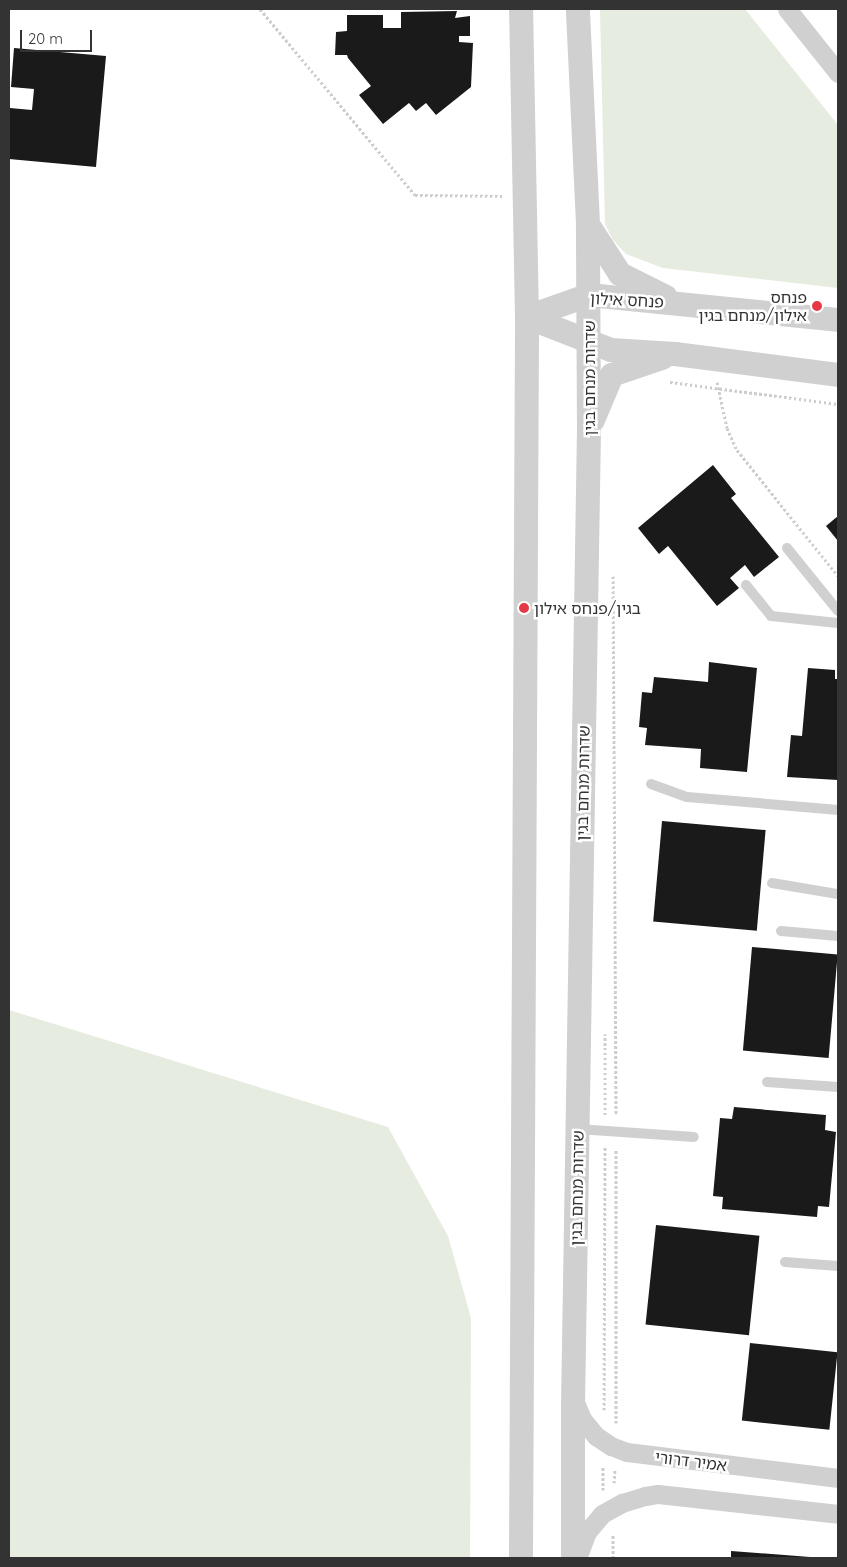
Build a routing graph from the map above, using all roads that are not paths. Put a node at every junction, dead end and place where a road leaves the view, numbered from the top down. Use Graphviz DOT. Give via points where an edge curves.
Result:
graph roads {
  1 [pos="521,9"];
  2 [pos="578,9"];
  3 [pos="787,9"];
  4 [pos="838,74"];
  5 [pos="588,224"];
  6 [pos="589,295"];
  7 [pos="677,302"];
  8 [pos="527,317"];
  9 [pos="838,320"];
  10 [pos="588,343"];
  11 [pos="675,354"];
  12 [pos="838,375"];
  13 [pos="589,431"];
  14 [pos="787,548"];
  15 [pos="746,586"];
  16 [pos="838,611"];
  17 [pos="838,623"];
  18 [pos="651,784"];
  19 [pos="838,810"];
  20 [pos="772,883"];
  21 [pos="838,894"];
  22 [pos="781,931"];
  23 [pos="838,936"];
  24 [pos="767,1082"];
  25 [pos="838,1086"];
  26 [pos="578,1129"];
  27 [pos="694,1137"];
  28 [pos="785,1262"];
  29 [pos="838,1266"];
  30 [pos="573,1394"];
  31 [pos="838,1478"];
  32 [pos="838,1514"];
  33 [pos="521,1558"];
  34 [pos="573,1558"];
  35 [pos="577,1558"];
  1 -- 8 [label="street"];
  2 -- 5 [label="street, שדרות מנחם בגין"];
  3 -- 4 [label="street"];
  5 -- 6 [label="street, שדרות מנחם בגין"];
  5 -- 7 [label="street" via="620,274"];
  6 -- 7 [label="street, פנחס אילון"];
  6 -- 8 [label="street, פנחס אילון"];
  6 -- 10 [label="street, שדרות מנחם בגין"];
  7 -- 9 [label="street, פנחס אילון"];
  8 -- 10 [label="street"];
  8 -- 33 [label="street"];
  10 -- 11 [label="street" via="611,350"];
  10 -- 13 [label="street, שדרות מנחם בגין"];
  11 -- 12 [label="street"];
  11 -- 13 [label="street" via="612,374"];
  13 -- 26 [label="street, שדרות מנחם בגין"];
  14 -- 16 [label="lane"];
  15 -- 17 [label="lane" via="771,616"];
  18 -- 19 [label="lane" via="687,797"];
  20 -- 21 [label="lane"];
  22 -- 23 [label="lane"];
  24 -- 25 [label="lane"];
  26 -- 27 [label="lane"];
  26 -- 30 [label="street, שדרות מנחם בגין"];
  28 -- 29 [label="lane"];
  30 -- 31 [label="street, אמיר דרורי" via="576,1407 588,1428 603,1442 616,1448 652,1457"];
  30 -- 34 [label="street, שדרות מנחם בגין"];
  32 -- 35 [label="street" via="658,1494 614,1506 594,1522"];
}
